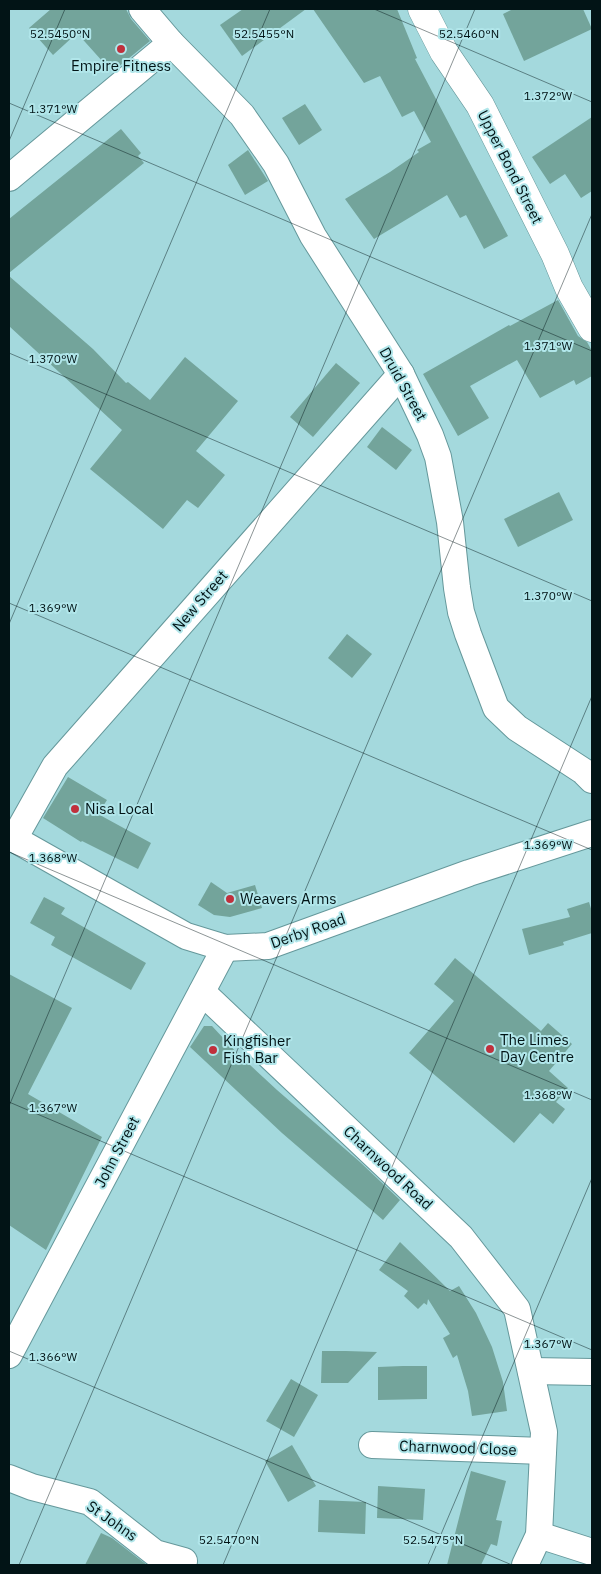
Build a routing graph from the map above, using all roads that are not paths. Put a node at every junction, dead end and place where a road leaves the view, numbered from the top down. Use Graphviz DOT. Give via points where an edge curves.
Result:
graph roads {
  1 [pos="142,9"];
  2 [pos="422,9"];
  3 [pos="171,43"];
  4 [pos="9,178"];
  5 [pos="592,328"];
  6 [pos="400,374"];
  7 [pos="592,780"];
  8 [pos="592,833"];
  9 [pos="12,838"];
  10 [pos="225,948"];
  11 [pos="202,992"];
  12 [pos="9,1355"];
  13 [pos="531,1371"];
  14 [pos="592,1372"];
  15 [pos="372,1445"];
  16 [pos="543,1451"];
  17 [pos="9,1478"];
  18 [pos="539,1535"];
  19 [pos="592,1552"];
  20 [pos="184,1561"];
  21 [pos="525,1565"];
  1 -- 3 [label="street, Druid Street"];
  2 -- 5 [label="main road, Upper Bond Street" via="444,52 480,105 569,288"];
  3 -- 4 [label="street"];
  3 -- 6 [label="street, Druid Street" via="242,114 276,164 313,236"];
  6 -- 7 [label="street, Druid Street" via="438,457 461,612 496,708 517,728"];
  6 -- 9 [label="street, New Street" via="55,766"];
  8 -- 10 [label="street, Derby Road" via="268,946"];
  9 -- 10 [label="street, Derby Road" via="186,936"];
  10 -- 11 [label="street, John Street"];
  11 -- 12 [label="street, John Street"];
  11 -- 13 [label="street, Charnwood Road" via="461,1237 517,1310"];
  13 -- 14 [label="street"];
  13 -- 16 [label="street, Charnwood Road" via="544,1432"];
  15 -- 16 [label="street, Charnwood Close"];
  16 -- 18 [label="street, Charnwood Road"];
  17 -- 20 [label="street, St Johns" via="90,1502 155,1552"];
  18 -- 19 [label="street"];
  18 -- 21 [label="street"];
}
